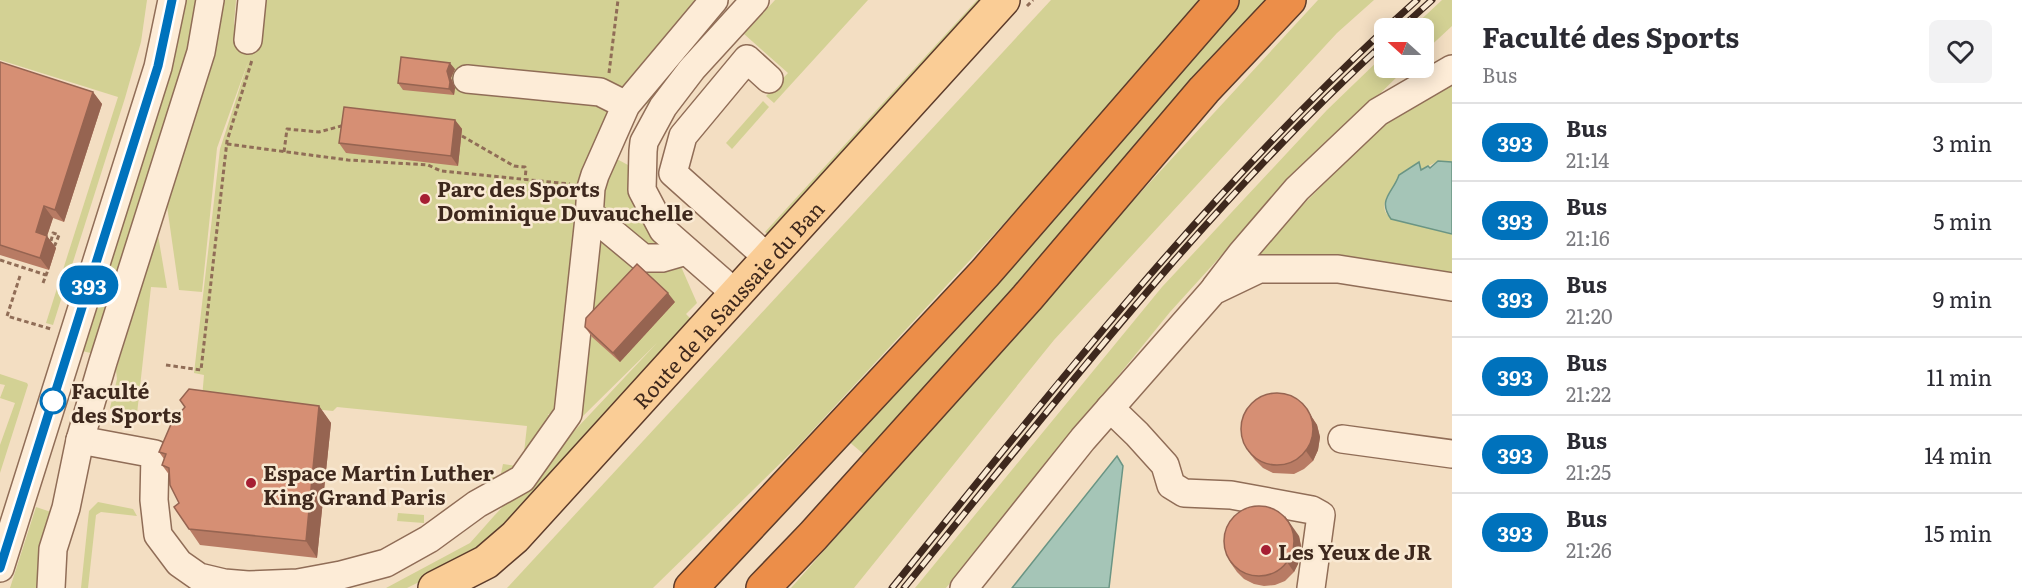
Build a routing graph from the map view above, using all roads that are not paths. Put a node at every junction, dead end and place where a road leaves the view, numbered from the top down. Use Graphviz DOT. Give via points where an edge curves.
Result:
graph roads {
  1 [pos="172,0"];
  2 [pos="210,0"];
  3 [pos="252,0"];
  4 [pos="714,0"];
  5 [pos="755,0"];
  6 [pos="1003,0"];
  7 [pos="1222,0"];
  8 [pos="1289,0"];
  9 [pos="250,48"];
  10 [pos="1452,69"];
  11 [pos="467,79"];
  12 [pos="769,79"];
  13 [pos="626,105"];
  14 [pos="589,218"];
  15 [pos="686,251"];
  16 [pos="768,258"];
  17 [pos="1452,287"];
  18 [pos="1212,291"];
  19 [pos="735,293"];
  20 [pos="1110,408"];
  21 [pos="1342,439"];
  22 [pos="80,440"];
  23 [pos="1452,454"];
  24 [pos="66,508"];
  25 [pos="726,552"];
  26 [pos="0,568"];
  27 [pos="51,588"];
  28 [pos="67,588"];
  29 [pos="435,588"];
  30 [pos="671,588"];
  31 [pos="691,588"];
  32 [pos="763,588"];
  33 [pos="964,588"];
  34 [pos="1311,588"];
  1 -- 26 [label="street" via="156,75"];
  2 -- 22 [label="street" via="201,52"];
  3 -- 9 [label="street"];
  4 -- 13 [label="street"];
  5 -- 15 [label="street" via="692,69 663,107 644,142 642,190 663,230"];
  6 -- 16 [label="main road, Route de la Saussaie du Ban"];
  7 -- 25 [label="highway" via="985,273"];
  8 -- 32 [label="highway" via="1204,90 1027,298"];
  10 -- 18 [label="street" via="1378,112 1297,189"];
  11 -- 13 [label="street" via="600,92"];
  12 -- 16 [label="street" via="747,59 682,136 673,173"];
  13 -- 14 [label="street" via="595,175"];
  14 -- 15 [label="street" via="597,219 643,258 662,258"];
  14 -- 22 [label="street" via="568,414 522,479 386,563 298,583 248,585 199,577 162,555 154,500 155,454"];
  15 -- 19 [label="street"];
  16 -- 19 [label="main road, Route de la Saussaie du Ban"];
  17 -- 18 [label="street" via="1338,269 1259,269"];
  18 -- 20 [label="street"];
  19 -- 29 [label="main road, Route de la Saussaie du Ban" via="515,537 486,562"];
  20 -- 33 [label="street"];
  20 -- 34 [label="street" via="1165,465 1171,485 1184,493 1231,495 1321,515"];
  21 -- 23 [label="street"];
  22 -- 24 [label="street"];
  24 -- 27 [label="street" via="53,549"];
  24 -- 28 [label="street"];
  25 -- 30 [label="highway" via="702,561"];
  25 -- 31 [label="highway"];
}
